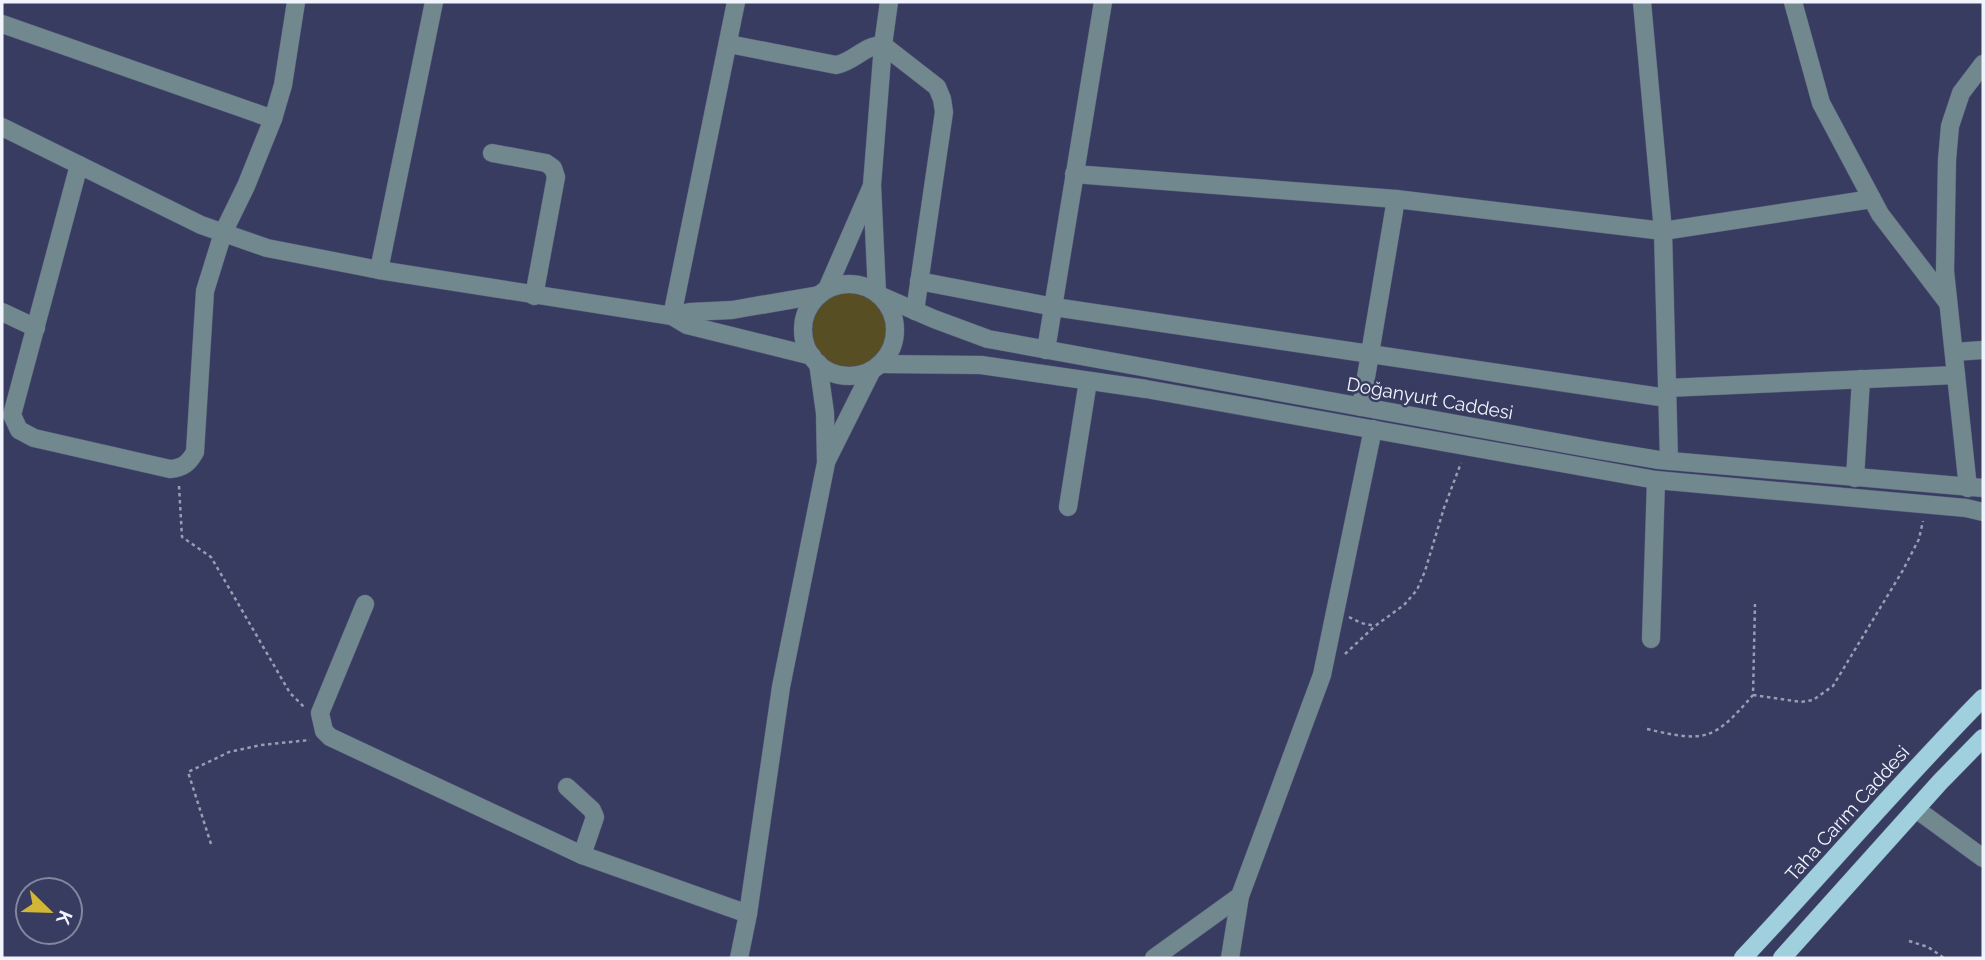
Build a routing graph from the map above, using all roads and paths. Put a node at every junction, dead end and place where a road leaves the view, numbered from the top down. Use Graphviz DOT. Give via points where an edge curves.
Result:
graph roads {
  1 [pos="296,2"];
  2 [pos="433,2"];
  3 [pos="736,2"];
  4 [pos="889,2"];
  5 [pos="1103,2"];
  6 [pos="1642,2"];
  7 [pos="1793,2"];
  8 [pos="2,23"];
  9 [pos="729,44"];
  10 [pos="883,45"];
  11 [pos="1983,64"];
  12 [pos="273,119"];
  13 [pos="2,127"];
  14 [pos="492,153"];
  15 [pos="79,165"];
  16 [pos="1074,174"];
  17 [pos="872,185"];
  18 [pos="1396,199"];
  19 [pos="1872,199"];
  20 [pos="1663,231"];
  21 [pos="223,233"];
  22 [pos="379,270"];
  23 [pos="919,281"];
  24 [pos="823,292"];
  25 [pos="879,295"];
  26 [pos="534,296"];
  27 [pos="1948,303"];
  28 [pos="1054,307"];
  29 [pos="915,311"];
  30 [pos="2,312"];
  31 [pos="672,316"];
  32 [pos="36,328"];
  33 [pos="1046,350"];
  34 [pos="1983,350"];
  35 [pos="1954,352"];
  36 [pos="1370,354"];
  37 [pos="815,360"];
  38 [pos="876,367"];
  39 [pos="1956,375"];
  40 [pos="1861,379"];
  41 [pos="1088,381"];
  42 [pos="1667,393"];
  43 [pos="1361,407"];
  44 [pos="1373,429"];
  45 [pos="1468,447"];
  46 [pos="1669,461"];
  47 [pos="826,463"];
  48 [pos="178,468"];
  49 [pos="1855,478"];
  50 [pos="1656,480"];
  51 [pos="1976,488"];
  52 [pos="1927,505"];
  53 [pos="1068,507"];
  54 [pos="1983,512"];
  55 [pos="365,604"];
  56 [pos="1755,604"];
  57 [pos="1336,605"];
  58 [pos="1375,626"];
  59 [pos="1651,639"];
  60 [pos="1322,676"];
  61 [pos="1753,695"];
  62 [pos="1983,698"];
  63 [pos="1647,729"];
  64 [pos="325,730"];
  65 [pos="1983,738"];
  66 [pos="568,787"];
  67 [pos="1916,809"];
  68 [pos="211,844"];
  69 [pos="582,855"];
  70 [pos="1983,858"];
  71 [pos="1240,896"];
  72 [pos="748,914"];
  73 [pos="1909,941"];
  74 [pos="739,958"];
  75 [pos="1154,958"];
  76 [pos="1230,958"];
  77 [pos="1743,958"];
  78 [pos="1782,958"];
  79 [pos="1944,958"];
  1 -- 12 [label="street"];
  2 -- 22 [label="street"];
  3 -- 9 [label="street"];
  4 -- 10 [label="street"];
  5 -- 16 [label="street"];
  6 -- 20 [label="street"];
  7 -- 19 [label="street" via="1821,103"];
  8 -- 12 [label="street"];
  9 -- 10 [label="street" via="836,65"];
  9 -- 31 [label="street"];
  10 -- 17 [label="street"];
  10 -- 23 [label="street" via="937,87 943,99"];
  11 -- 27 [label="street" via="1961,93 1950,126"];
  12 -- 21 [label="street"];
  13 -- 15 [label="street"];
  14 -- 26 [label="street" via="546,163 555,172"];
  15 -- 21 [label="street"];
  15 -- 32 [label="street"];
  16 -- 18 [label="street"];
  16 -- 28 [label="street"];
  17 -- 24 [label="street"];
  17 -- 25 [label="street"];
  18 -- 20 [label="street"];
  18 -- 36 [label="street"];
  19 -- 20 [label="street"];
  19 -- 27 [label="street"];
  20 -- 42 [label="street"];
  21 -- 22 [label="street" via="290,253"];
  21 -- 48 [label="street" via="202,310 195,452"];
  22 -- 26 [label="street"];
  23 -- 28 [label="street"];
  23 -- 29 [label="street"];
  24 -- 25 [label="street" via="836,285 855,284"];
  24 -- 31 [label="street"];
  24 -- 37 [label="street" via="808,310 804,329"];
  25 -- 29 [label="street, Doğanyurt Caddesi"];
  25 -- 38 [label="street" via="892,312 895,331 891,349"];
  26 -- 31 [label="street"];
  27 -- 35 [label="street"];
  28 -- 33 [label="street"];
  28 -- 36 [label="street"];
  29 -- 33 [label="street, Doğanyurt Caddesi" via="988,339"];
  30 -- 32 [label="street"];
  31 -- 37 [label="street" via="687,325"];
  32 -- 48 [label="street" via="12,415 19,430 34,438"];
  33 -- 43 [label="street, Doğanyurt Caddesi"];
  34 -- 35 [label="street"];
  35 -- 39 [label="street"];
  36 -- 42 [label="street"];
  36 -- 43 [label="street"];
  37 -- 38 [label="street" via="844,375 863,374"];
  37 -- 47 [label="street" via="825,413"];
  38 -- 41 [label="street" via="981,365"];
  38 -- 47 [label="street"];
  39 -- 40 [label="street"];
  39 -- 51 [label="street"];
  40 -- 42 [label="street"];
  40 -- 49 [label="street"];
  41 -- 44 [label="street"];
  41 -- 53 [label="street"];
  42 -- 46 [label="street"];
  43 -- 46 [label="street, Doğanyurt Caddesi"];
  44 -- 45 [label="street"];
  44 -- 57 [label="street"];
  45 -- 50 [label="street"];
  45 -- 58 [label="path" via="1417,590 1404,606"];
  46 -- 49 [label="street, Doğanyurt Caddesi"];
  47 -- 72 [label="street" via="781,687"];
  48 -- 64 [label="path" via="182,537 212,557 290,693"];
  49 -- 51 [label="street, Doğanyurt Caddesi"];
  50 -- 52 [label="street"];
  50 -- 59 [label="street"];
  52 -- 54 [label="street"];
  52 -- 61 [label="path" via="1919,539 1903,570 1833,685 1813,700 1801,702"];
  55 -- 64 [label="street" via="320,713"];
  56 -- 61 [label="path"];
  57 -- 58 [label="path" via="1354,620"];
  57 -- 60 [label="street"];
  58 -- 60 [label="path"];
  60 -- 71 [label="street"];
  61 -- 63 [label="path" via="1716,732 1674,735"];
  62 -- 77 [label="main road, Taha Carım Caddesi"];
  64 -- 68 [label="path" via="294,743 229,752 188,772"];
  64 -- 69 [label="street"];
  65 -- 67 [label="main road"];
  66 -- 69 [label="street" via="595,817"];
  67 -- 70 [label="street"];
  67 -- 78 [label="main road"];
  69 -- 72 [label="street"];
  71 -- 75 [label="street"];
  71 -- 76 [label="street"];
  72 -- 74 [label="street"];
  73 -- 79 [label="path"];
}
